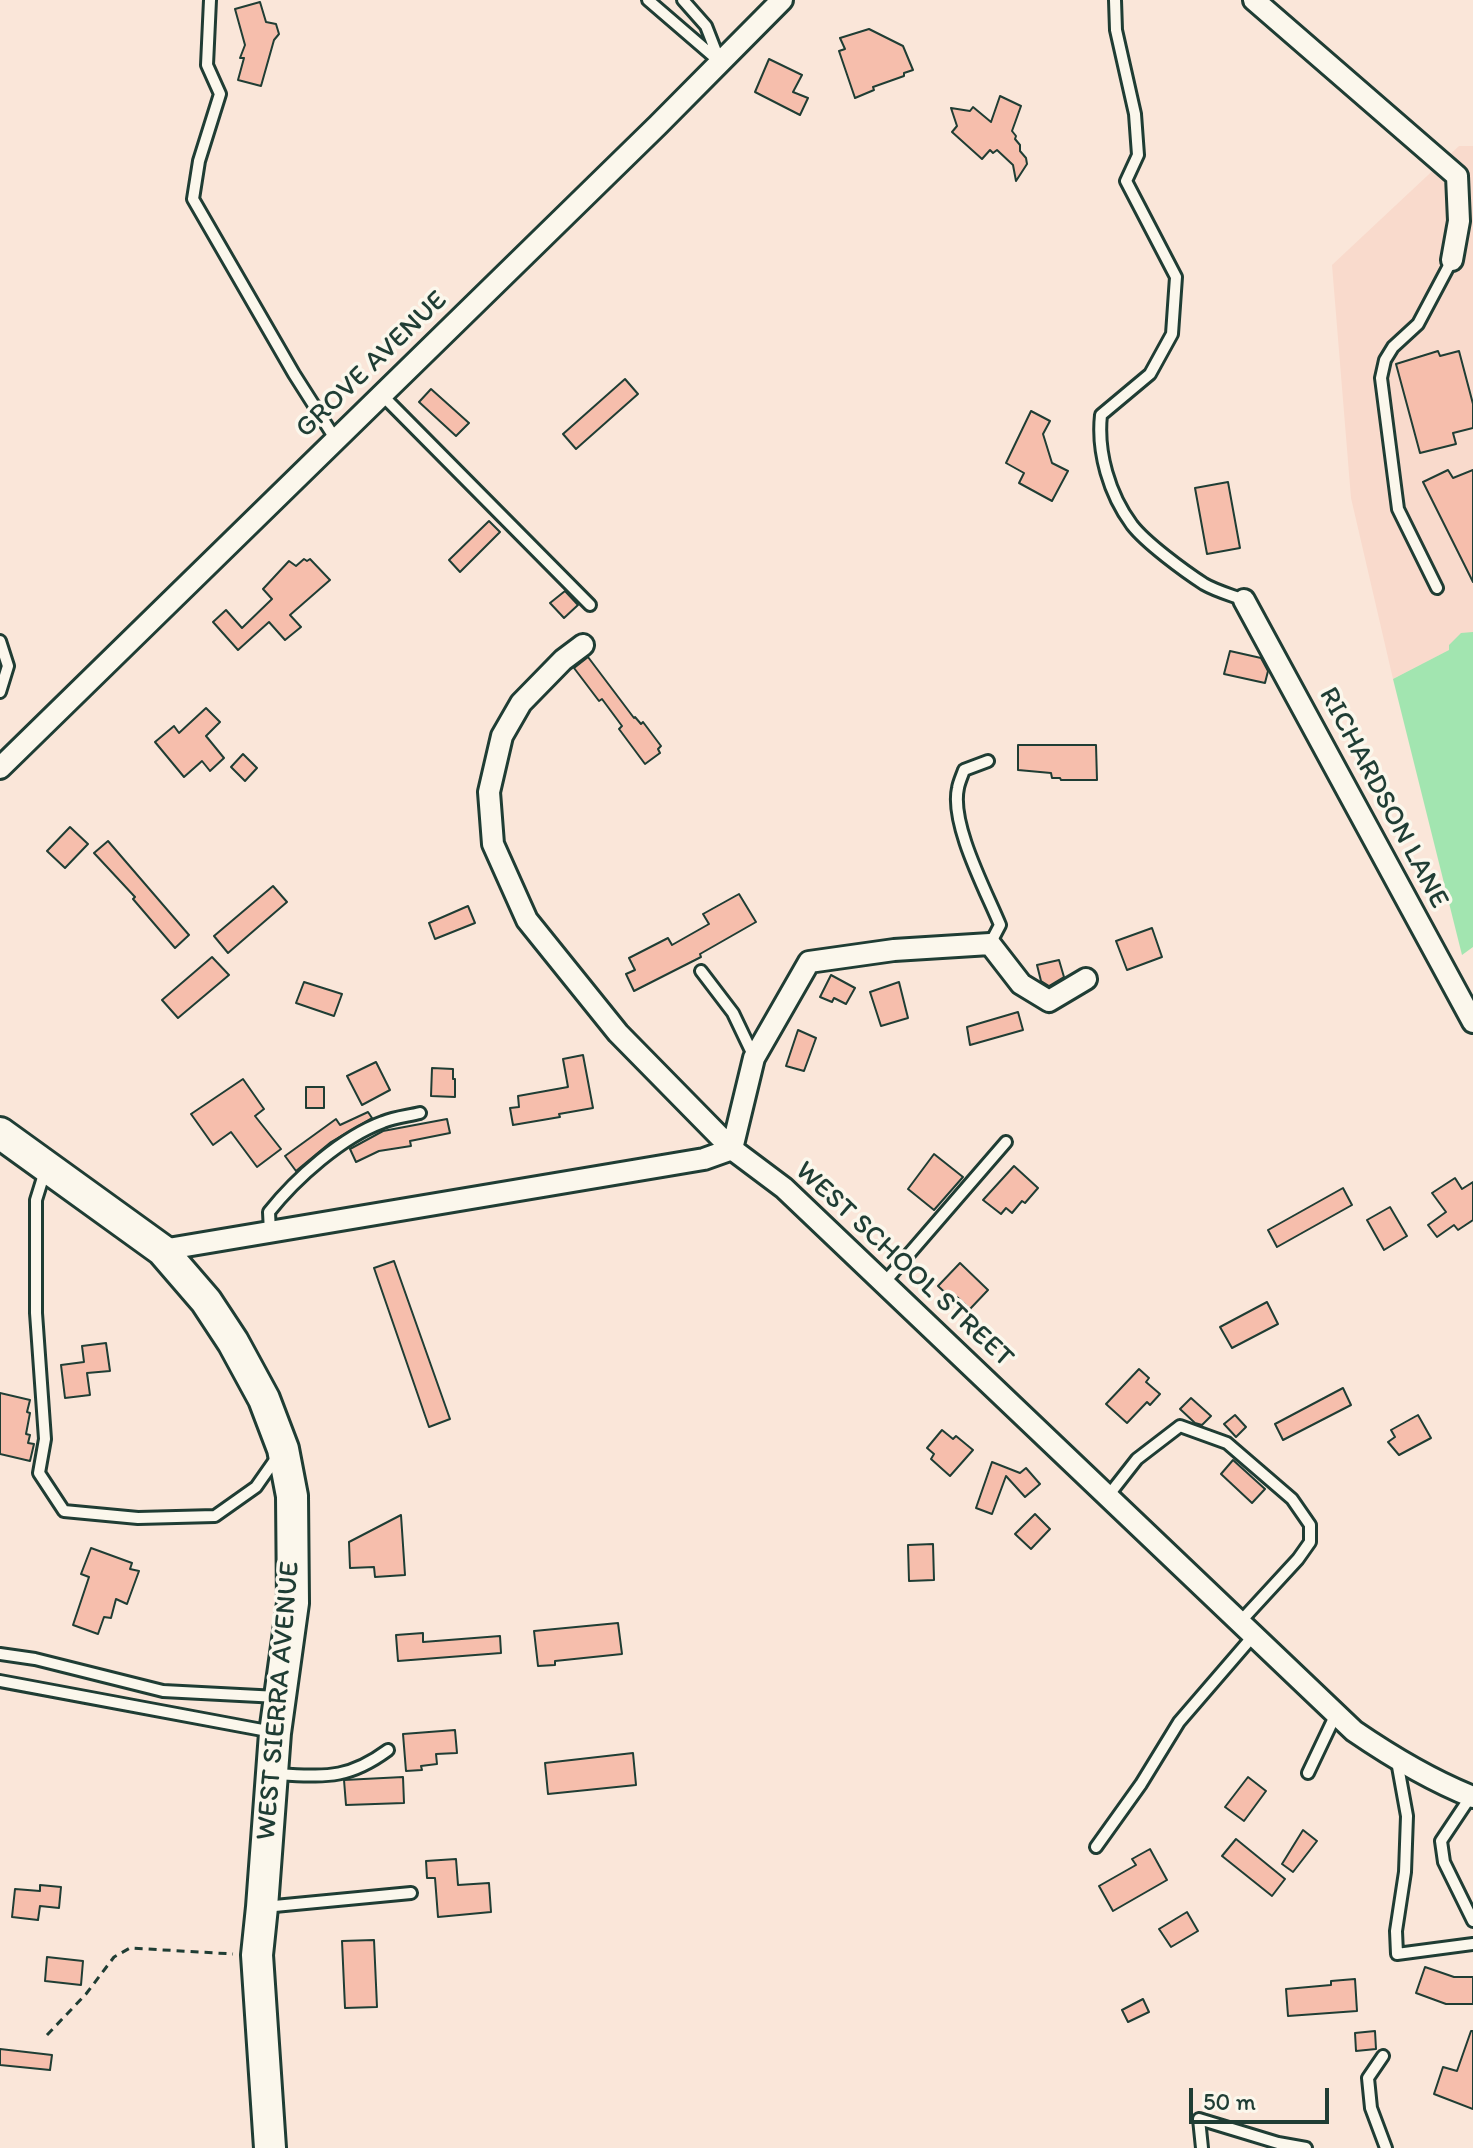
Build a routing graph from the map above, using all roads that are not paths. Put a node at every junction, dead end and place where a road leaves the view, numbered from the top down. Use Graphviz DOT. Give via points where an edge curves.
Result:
graph roads {
  1 [pos="210,0"];
  2 [pos="648,0"];
  3 [pos="683,0"];
  4 [pos="782,0"];
  5 [pos="1115,0"];
  6 [pos="1254,0"];
  7 [pos="1270,0"];
  8 [pos="1298,37"];
  9 [pos="720,62"];
  10 [pos="1452,260"];
  11 [pos="382,395"];
  12 [pos="336,440"];
  13 [pos="1437,588"];
  14 [pos="1244,600"];
  15 [pos="590,605"];
  16 [pos="0,641"];
  17 [pos="583,645"];
  18 [pos="0,692"];
  19 [pos="988,761"];
  20 [pos="0,768"];
  21 [pos="990,944"];
  22 [pos="701,971"];
  23 [pos="1086,979"];
  24 [pos="1473,1022"];
  25 [pos="754,1058"];
  26 [pos="420,1113"];
  27 [pos="0,1133"];
  28 [pos="1006,1142"];
  29 [pos="732,1149"];
  30 [pos="46,1167"];
  31 [pos="270,1232"];
  32 [pos="162,1250"];
  33 [pos="884,1283"];
  34 [pos="283,1449"];
  35 [pos="1108,1496"];
  36 [pos="1247,1629"];
  37 [pos="0,1654"];
  38 [pos="0,1681"];
  39 [pos="280,1698"];
  40 [pos="1336,1714"];
  41 [pos="275,1733"];
  42 [pos="388,1750"];
  43 [pos="1397,1761"];
  44 [pos="1308,1773"];
  45 [pos="272,1774"];
  46 [pos="1472,1797"];
  47 [pos="1096,1847"];
  48 [pos="411,1893"];
  49 [pos="262,1907"];
  50 [pos="1473,1921"];
  51 [pos="1473,1944"];
  52 [pos="1383,2056"];
  53 [pos="270,2148"];
  54 [pos="1202,2148"];
  55 [pos="1306,2148"];
  56 [pos="1386,2148"];
  1 -- 12 [label="lane" via="207,65 220,94 193,199"];
  2 -- 9 [label="lane"];
  3 -- 9 [label="lane" via="706,26"];
  4 -- 9 [label="street, GROVE AVENUE"];
  5 -- 14 [label="lane" via="1138,155 1126,181 1176,277 1172,334 1150,374 1101,415 1104,462 1133,526 1206,585"];
  6 -- 8 [label="street"];
  7 -- 8 [label="street"];
  8 -- 10 [label="street" via="1457,176 1459,221"];
  9 -- 11 [label="street, GROVE AVENUE"];
  10 -- 13 [label="lane" via="1418,324 1385,360 1381,378 1398,509"];
  11 -- 12 [label="street, GROVE AVENUE"];
  11 -- 15 [label="lane"];
  12 -- 20 [label="street, GROVE AVENUE"];
  14 -- 24 [label="street, RICHARDSON LANE"];
  16 -- 18 [label="lane" via="8,666"];
  17 -- 29 [label="street, WEST SCHOOL STREET" via="521,703 502,736 489,792 493,844 527,920 618,1033"];
  19 -- 21 [label="lane" via="964,770 957,790 959,819 1000,925"];
  21 -- 23 [label="street" via="1021,984 1049,1001"];
  21 -- 25 [label="street" via="809,962"];
  22 -- 25 [label="lane" via="733,1013"];
  25 -- 29 [label="street"];
  26 -- 31 [label="lane" via="362,1132 318,1163 269,1212"];
  27 -- 30 [label="main road, WEST SIERRA AVENUE"];
  28 -- 33 [label="lane"];
  29 -- 31 [label="street" via="704,1159"];
  29 -- 33 [label="street, WEST SCHOOL STREET" via="784,1188"];
  30 -- 32 [label="main road, WEST SIERRA AVENUE"];
  30 -- 34 [label="lane" via="36,1200 36,1313 45,1439 39,1473 64,1511 138,1518 215,1516 256,1487"];
  31 -- 32 [label="street"];
  32 -- 34 [label="main road, WEST SIERRA AVENUE" via="233,1342"];
  33 -- 35 [label="street, WEST SCHOOL STREET"];
  34 -- 39 [label="main road, WEST SIERRA AVENUE" via="292,1496 293,1603"];
  35 -- 36 [label="street, WEST SCHOOL STREET"];
  35 -- 36 [label="lane" via="1137,1459 1180,1426 1227,1443 1292,1499 1310,1525 1310,1542"];
  36 -- 40 [label="street, WEST SCHOOL STREET"];
  36 -- 47 [label="lane"];
  37 -- 39 [label="lane" via="163,1691"];
  38 -- 41 [label="lane"];
  39 -- 41 [label="main road, WEST SIERRA AVENUE"];
  40 -- 43 [label="street, WEST SCHOOL STREET"];
  40 -- 44 [label="lane"];
  41 -- 45 [label="main road, WEST SIERRA AVENUE"];
  42 -- 45 [label="lane" via="348,1772"];
  43 -- 46 [label="street, WEST SCHOOL STREET"];
  43 -- 51 [label="lane" via="1407,1816 1397,1954"];
  45 -- 49 [label="main road, WEST SIERRA AVENUE"];
  46 -- 50 [label="lane" via="1441,1841 1444,1862"];
  48 -- 49 [label="lane"];
  49 -- 53 [label="main road, WEST SIERRA AVENUE" via="257,1955"];
  52 -- 56 [label="lane" via="1368,2078 1371,2108"];
  54 -- 55 [label="lane" via="1199,2119"];
}
